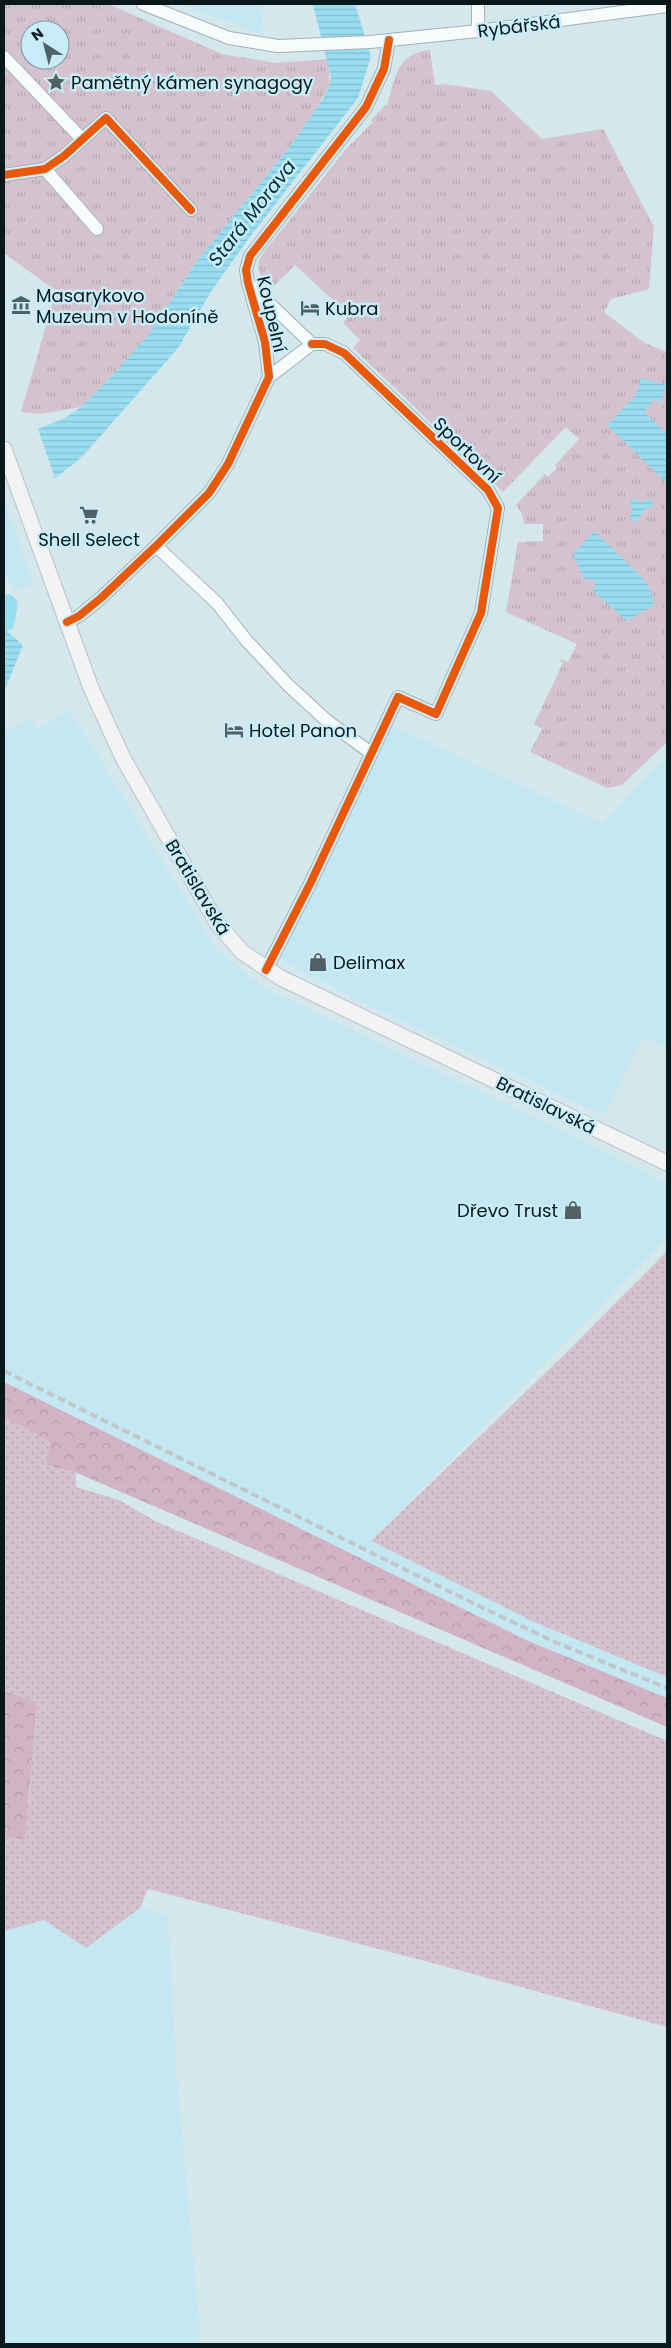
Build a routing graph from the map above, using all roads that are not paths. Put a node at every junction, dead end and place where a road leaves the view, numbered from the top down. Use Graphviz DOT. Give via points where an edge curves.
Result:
graph roads {
  1 [pos="143,4"];
  2 [pos="478,4"];
  3 [pos="667,6"];
  4 [pos="478,31"];
  5 [pos="389,40"];
  6 [pos="4,57"];
  7 [pos="82,139"];
  8 [pos="45,169"];
  9 [pos="4,175"];
  10 [pos="191,210"];
  11 [pos="97,229"];
  12 [pos="248,283"];
  13 [pos="312,344"];
  14 [pos="270,377"];
  15 [pos="4,449"];
  16 [pos="7,465"];
  17 [pos="156,546"];
  18 [pos="67,622"];
  19 [pos="371,752"];
  20 [pos="266,970"];
  21 [pos="667,1163"];
  1 -- 5 [label="street, Rybářská" via="213,32 278,46"];
  2 -- 4 [label="street"];
  3 -- 4 [label="street, Rybářská"];
  4 -- 5 [label="street, Rybářská"];
  5 -- 12 [label="street, Koupelní" via="384,68 366,107 250,256 246,270"];
  6 -- 7 [label="street"];
  7 -- 8 [label="street"];
  7 -- 10 [label="street" via="106,118"];
  8 -- 9 [label="street"];
  8 -- 11 [label="street"];
  12 -- 13 [label="street, Koupelní"];
  12 -- 14 [label="street, Koupelní" via="265,342"];
  13 -- 14 [label="street"];
  13 -- 19 [label="street, Sportovní" via="325,344 344,352 494,499 498,508 481,613 436,714 398,697"];
  14 -- 17 [label="street, Koupelní" via="219,480"];
  15 -- 16 [label="main road, Bratislavská"];
  16 -- 18 [label="main road, Bratislavská"];
  17 -- 18 [label="street, Koupelní" via="101,598"];
  17 -- 19 [label="street" via="217,603 288,685 326,720"];
  18 -- 20 [label="main road, Bratislavská" via="109,731 204,900 232,942"];
  19 -- 20 [label="street"];
  20 -- 21 [label="main road, Bratislavská"];
}
